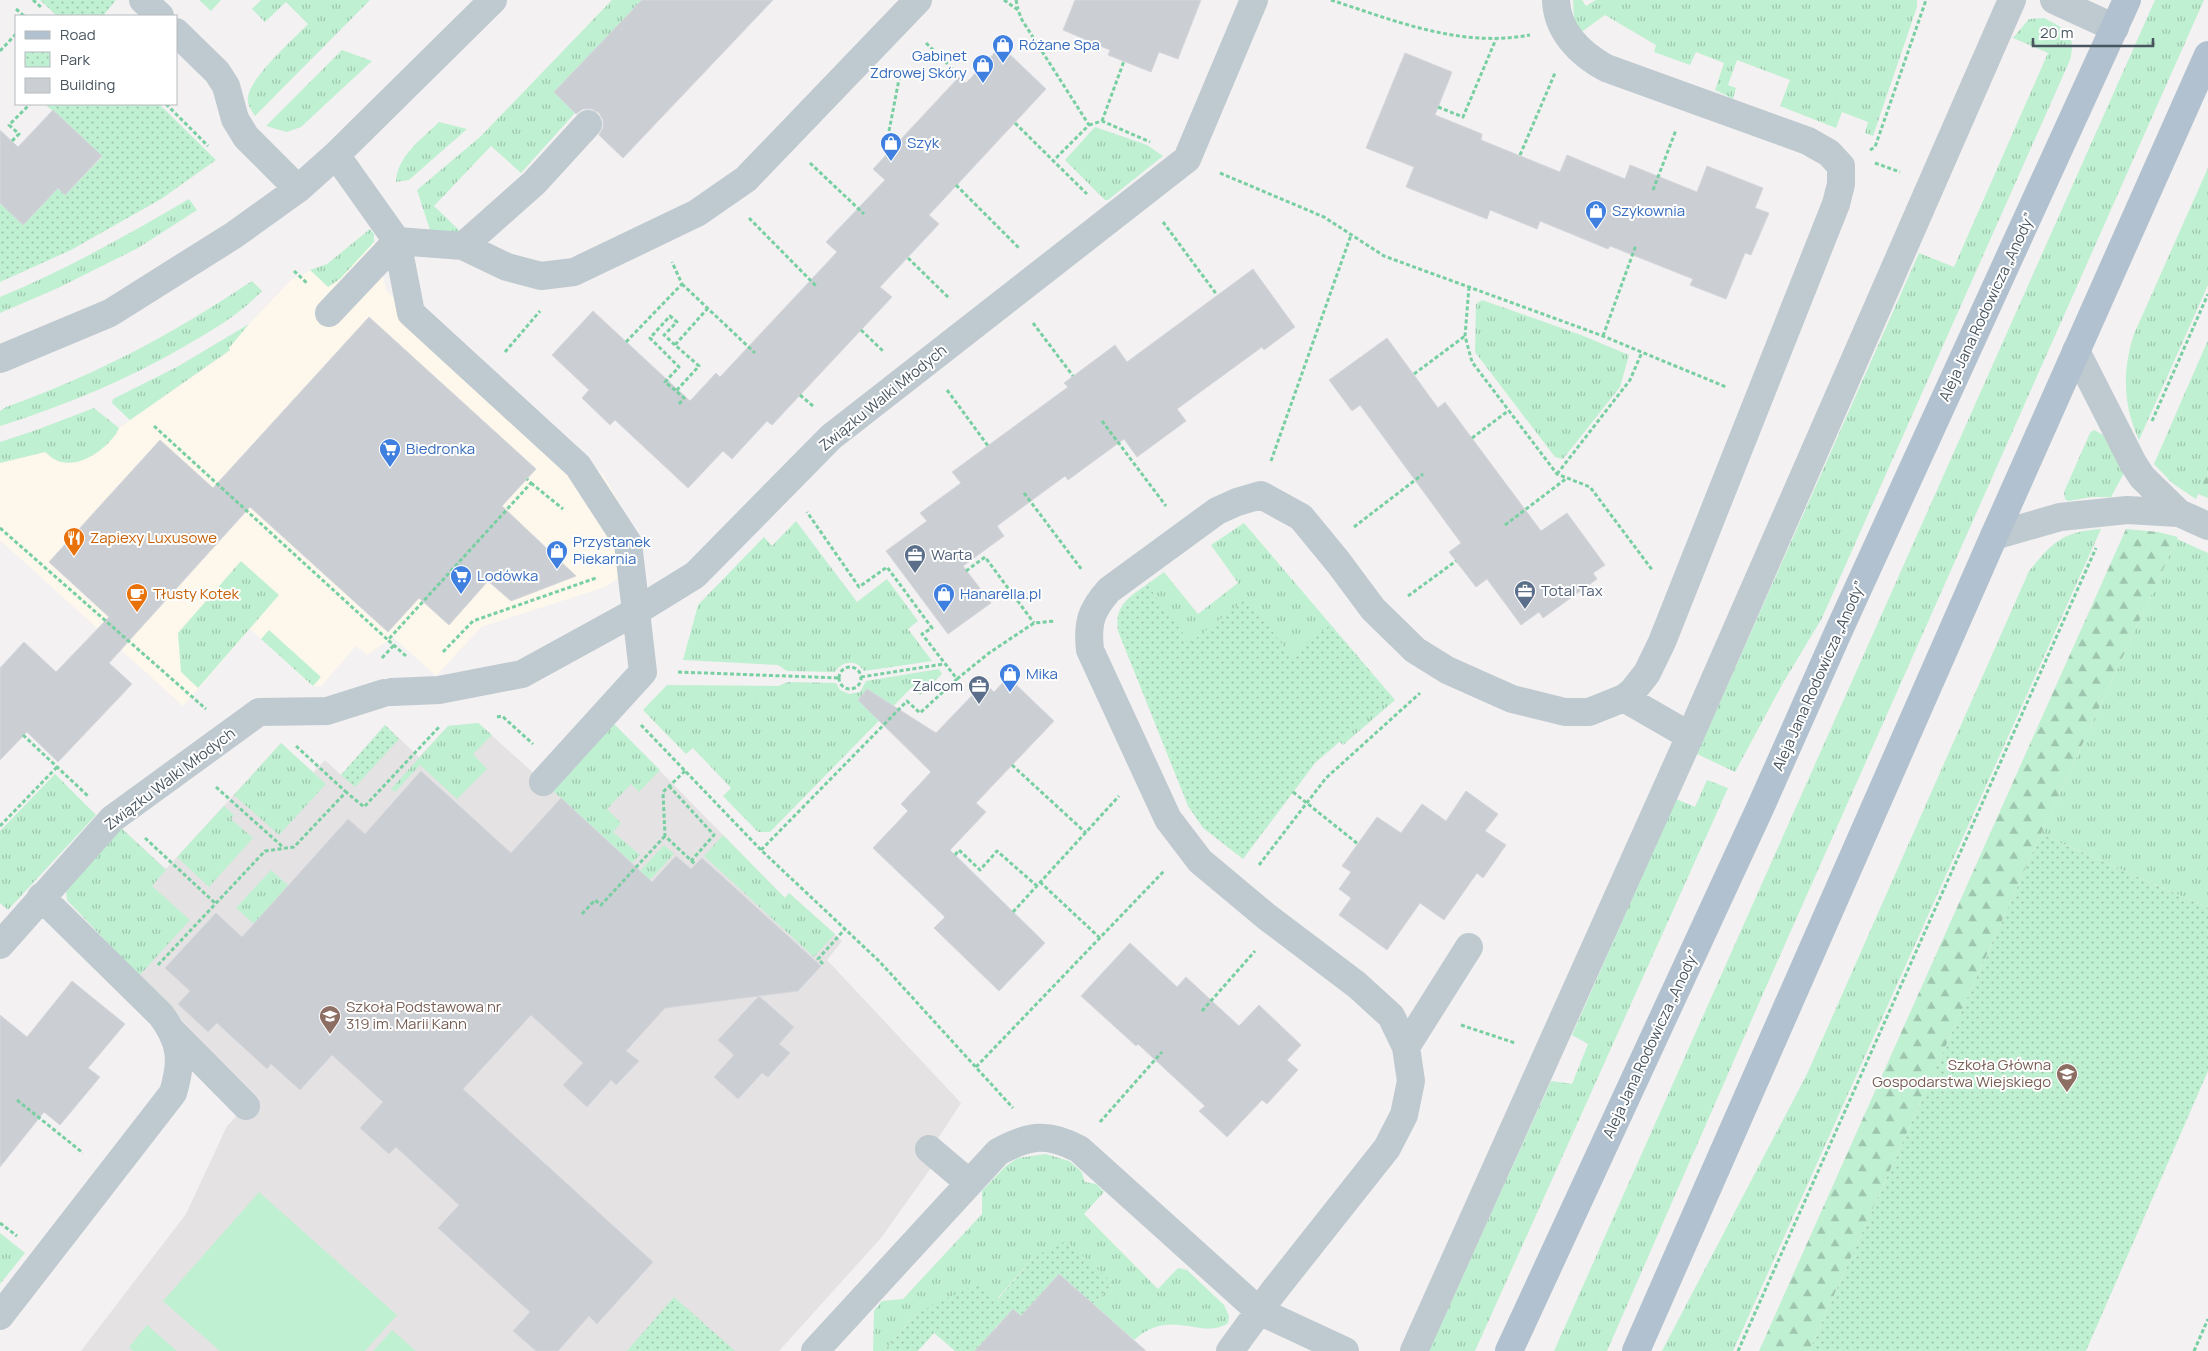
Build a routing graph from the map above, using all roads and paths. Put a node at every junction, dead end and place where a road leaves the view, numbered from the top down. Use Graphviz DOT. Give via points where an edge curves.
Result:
graph roads {
  1 [pos="33,0"];
  2 [pos="143,0"];
  3 [pos="493,0"];
  4 [pos="918,0"];
  5 [pos="1004,0"];
  6 [pos="1016,0"];
  7 [pos="1254,0"];
  8 [pos="1331,0"];
  9 [pos="1556,0"];
  10 [pos="1926,0"];
  11 [pos="2012,0"];
  12 [pos="2054,0"];
  13 [pos="2127,0"];
  14 [pos="42,8"];
  15 [pos="16,9"];
  16 [pos="1018,10"];
  17 [pos="23,15"];
  18 [pos="159,15"];
  19 [pos="2114,28"];
  20 [pos="1567,32"];
  21 [pos="178,34"];
  22 [pos="15,35"];
  23 [pos="1496,39"];
  24 [pos="0,51"];
  25 [pos="2208,55"];
  26 [pos="1124,62"];
  27 [pos="902,65"];
  28 [pos="1689,98"];
  29 [pos="29,105"];
  30 [pos="167,105"];
  31 [pos="1438,107"];
  32 [pos="1102,121"];
  33 [pos="1015,123"];
  34 [pos="588,124"];
  35 [pos="1088,125"];
  36 [pos="889,131"];
  37 [pos="12,141"];
  38 [pos="210,148"];
  39 [pos="336,155"];
  40 [pos="1520,155"];
  41 [pos="1187,159"];
  42 [pos="1053,160"];
  43 [pos="1850,162"];
  44 [pos="1932,184"];
  45 [pos="956,186"];
  46 [pos="298,189"];
  47 [pos="838,189"];
  48 [pos="1653,190"];
  49 [pos="726,193"];
  50 [pos="1142,193"];
  51 [pos="864,214"];
  52 [pos="1111,217"];
  53 [pos="659,232"];
  54 [pos="1351,234"];
  55 [pos="397,241"];
  56 [pos="1636,245"];
  57 [pos="464,246"];
  58 [pos="908,258"];
  59 [pos="1042,271"];
  60 [pos="574,272"];
  61 [pos="682,284"];
  62 [pos="817,287"];
  63 [pos="1469,288"];
  64 [pos="2208,294"];
  65 [pos="1217,295"];
  66 [pos="946,296"];
  67 [pos="708,308"];
  68 [pos="329,313"];
  69 [pos="861,330"];
  70 [pos="1041,335"];
  71 [pos="1465,336"];
  72 [pos="1603,336"];
  73 [pos="626,342"];
  74 [pos="675,345"];
  75 [pos="2076,351"];
  76 [pos="884,352"];
  77 [pos="1642,352"];
  78 [pos="755,353"];
  79 [pos="0,359"];
  80 [pos="1414,374"];
  81 [pos="1073,376"];
  82 [pos="482,379"];
  83 [pos="676,391"];
  84 [pos="949,393"];
  85 [pos="1758,400"];
  86 [pos="678,404"];
  87 [pos="1508,411"];
  88 [pos="1102,420"];
  89 [pos="154,426"];
  90 [pos="1472,438"];
  91 [pos="988,446"];
  92 [pos="2133,463"];
  93 [pos="1268,468"];
  94 [pos="1423,474"];
  95 [pos="1556,474"];
  96 [pos="1567,478"];
  97 [pos="527,479"];
  98 [pos="1024,493"];
  99 [pos="1161,500"];
  100 [pos="2112,511"];
  101 [pos="2179,513"];
  102 [pos="1505,525"];
  103 [pos="2208,526"];
  104 [pos="0,528"];
  105 [pos="1994,536"];
  106 [pos="825,540"];
  107 [pos="1326,547"];
  108 [pos="1456,561"];
  109 [pos="630,566"];
  110 [pos="966,570"];
  111 [pos="1102,598"];
  112 [pos="1402,601"];
  113 [pos="1678,603"];
  114 [pos="635,612"];
  115 [pos="1034,623"];
  116 [pos="1021,630"];
  117 [pos="388,640"];
  118 [pos="394,645"];
  119 [pos="442,653"];
  120 [pos="412,661"];
  121 [pos="377,663"];
  122 [pos="945,664"];
  123 [pos="1447,670"];
  124 [pos="689,672"];
  125 [pos="861,677"];
  126 [pos="839,678"];
  127 [pos="957,679"];
  128 [pos="191,696"];
  129 [pos="1624,698"];
  130 [pos="617,700"];
  131 [pos="493,717"];
  132 [pos="445,720"];
  133 [pos="23,736"];
  134 [pos="1690,736"];
  135 [pos="1012,765"];
  136 [pos="57,767"];
  137 [pos="319,767"];
  138 [pos="1145,767"];
  139 [pos="685,771"];
  140 [pos="550,774"];
  141 [pos="669,786"];
  142 [pos="346,792"];
  143 [pos="1293,792"];
  144 [pos="230,799"];
  145 [pos="1307,803"];
  146 [pos="112,819"];
  147 [pos="0,826"];
  148 [pos="1086,833"];
  149 [pos="664,836"];
  150 [pos="1358,844"];
  151 [pos="284,849"];
  152 [pos="761,850"];
  153 [pos="955,855"];
  154 [pos="691,861"];
  155 [pos="172,863"];
  156 [pos="696,865"];
  157 [pos="1157,880"];
  158 [pos="1040,882"];
  159 [pos="1037,886"];
  160 [pos="1238,892"];
  161 [pos="42,897"];
  162 [pos="216,903"];
  163 [pos="1013,912"];
  164 [pos="582,914"];
  165 [pos="1279,925"];
  166 [pos="845,929"];
  167 [pos="1101,939"];
  168 [pos="0,945"];
  169 [pos="1468,947"];
  170 [pos="823,964"];
  171 [pos="135,989"];
  172 [pos="1202,1011"];
  173 [pos="1460,1024"];
  174 [pos="173,1032"];
  175 [pos="1487,1034"];
  176 [pos="1406,1047"];
  177 [pos="1162,1052"];
  178 [pos="976,1068"];
  179 [pos="17,1100"];
  180 [pos="1116,1103"];
  181 [pos="246,1106"];
  182 [pos="1034,1137"];
  183 [pos="929,1149"];
  184 [pos="84,1154"];
  185 [pos="968,1182"];
  186 [pos="0,1223"];
  187 [pos="19,1238"];
  188 [pos="1259,1311"];
  189 [pos="0,1316"];
  190 [pos="2208,1319"];
  191 [pos="815,1351"];
  192 [pos="1230,1351"];
  193 [pos="1345,1351"];
  194 [pos="1414,1351"];
  195 [pos="1508,1351"];
  196 [pos="1636,1351"];
  197 [pos="1738,1351"];
  198 [pos="2194,1351"];
  1 -- 14 [label="path"];
  2 -- 18 [label="street"];
  3 -- 39 [label="street"];
  4 -- 49 [label="street" via="746,179"];
  5 -- 16 [label="path"];
  6 -- 16 [label="path"];
  7 -- 41 [label="street"];
  8 -- 23 [label="path" via="1427,31"];
  9 -- 20 [label="street"];
  10 -- 43 [label="path" via="1875,148"];
  11 -- 44 [label="street"];
  12 -- 19 [label="street"];
  13 -- 19 [label="main road, Aleja Jana Rodowicza „Anody”"];
  15 -- 17 [label="path"];
  16 -- 35 [label="path"];
  19 -- 195 [label="main road, Aleja Jana Rodowicza „Anody”" via="1761,806"];
  20 -- 23 [label="path"];
  20 -- 28 [label="street" via="1589,59"];
  20 -- 40 [label="path"];
  21 -- 46 [label="street" via="226,86 235,119 246,137"];
  22 -- 24 [label="path"];
  23 -- 31 [label="path" via="1463,117"];
  25 -- 75 [label="main road"];
  26 -- 32 [label="path"];
  27 -- 36 [label="path"];
  28 -- 43 [label="street" via="1808,141"];
  28 -- 48 [label="path"];
  29 -- 37 [label="path" via="9,125 19,134"];
  30 -- 38 [label="path"];
  32 -- 35 [label="path"];
  32 -- 41 [label="path"];
  33 -- 42 [label="path"];
  34 -- 57 [label="street" via="534,183"];
  35 -- 42 [label="path"];
  39 -- 46 [label="street"];
  39 -- 55 [label="street"];
  41 -- 50 [label="street, Związku Walki Młodych"];
  41 -- 54 [label="path" via="1324,217"];
  42 -- 52 [label="path"];
  43 -- 44 [label="path"];
  43 -- 85 [label="street"];
  44 -- 134 [label="street"];
  45 -- 59 [label="path"];
  46 -- 79 [label="street" via="234,235 110,313"];
  47 -- 51 [label="path"];
  49 -- 53 [label="street" via="697,213"];
  49 -- 62 [label="path"];
  50 -- 52 [label="street, Związku Walki Młodych"];
  50 -- 65 [label="path"];
  52 -- 59 [label="street, Związku Walki Młodych"];
  53 -- 60 [label="street"];
  53 -- 61 [label="path"];
  54 -- 63 [label="path" via="1384,256"];
  54 -- 93 [label="path"];
  55 -- 57 [label="street"];
  55 -- 68 [label="street"];
  55 -- 82 [label="street" via="411,314"];
  56 -- 72 [label="path"];
  57 -- 60 [label="street" via="507,267 541,276"];
  58 -- 66 [label="path"];
  59 -- 114 [label="street, Związku Walki Młodych" via="831,437 695,575"];
  60 -- 82 [label="path"];
  61 -- 67 [label="path"];
  61 -- 73 [label="path"];
  63 -- 71 [label="path"];
  63 -- 72 [label="path"];
  64 -- 92 [label="path"];
  67 -- 74 [label="path"];
  67 -- 78 [label="path"];
  69 -- 76 [label="path"];
  70 -- 81 [label="path"];
  71 -- 80 [label="path"];
  71 -- 87 [label="path" via="1472,362"];
  72 -- 77 [label="path"];
  74 -- 83 [label="path" via="698,366"];
  74 -- 83 [label="path" via="664,335 677,322 670,316 650,338 679,367 665,382"];
  75 -- 92 [label="street"];
  75 -- 105 [label="main road"];
  77 -- 85 [label="path"];
  77 -- 95 [label="path" via="1630,380"];
  82 -- 109 [label="street" via="578,466 628,543"];
  83 -- 86 [label="path" via="684,398"];
  84 -- 91 [label="path"];
  85 -- 113 [label="street"];
  87 -- 90 [label="path"];
  87 -- 95 [label="path"];
  88 -- 99 [label="path"];
  89 -- 117 [label="path"];
  92 -- 101 [label="street" via="2142,477"];
  94 -- 107 [label="path"];
  95 -- 96 [label="path"];
  96 -- 102 [label="path"];
  96 -- 113 [label="path" via="1590,487"];
  97 -- 117 [label="path" via="531,483"];
  98 -- 111 [label="path"];
  100 -- 101 [label="street"];
  100 -- 105 [label="street" via="2060,517"];
  100 -- 197 [label="path"];
  101 -- 103 [label="street"];
  104 -- 128 [label="path"];
  105 -- 196 [label="main road"];
  106 -- 122 [label="path" via="860,587 886,566 932,628 922,634"];
  107 -- 111 [label="street" via="1301,517 1261,495 1217,511"];
  107 -- 123 [label="street" via="1373,609 1415,650"];
  108 -- 112 [label="path"];
  109 -- 114 [label="street"];
  109 -- 119 [label="path" via="473,621"];
  110 -- 115 [label="path" via="985,557"];
  111 -- 138 [label="street" via="1091,617 1088,633 1090,650"];
  113 -- 129 [label="street" via="1647,673"];
  114 -- 130 [label="street" via="643,672"];
  114 -- 146 [label="street, Związku Walki Młodych" via="522,674 438,690 388,693 328,711 259,712"];
  116 -- 127 [label="path"];
  117 -- 118 [label="path"];
  118 -- 120 [label="path"];
  118 -- 121 [label="path"];
  122 -- 125 [label="path"];
  122 -- 127 [label="path"];
  123 -- 129 [label="street" via="1512,700 1565,712 1589,712"];
  123 -- 145 [label="path" via="1326,778"];
  124 -- 126 [label="path"];
  125 -- 126 [label="path" via="857,670 849,668 842,671"];
  125 -- 126 [label="path" via="859,685 849,689 842,686"];
  127 -- 152 [label="path" via="920,713 907,701"];
  129 -- 134 [label="street"];
  130 -- 139 [label="path"];
  130 -- 140 [label="street"];
  131 -- 140 [label="path" via="502,716"];
  132 -- 142 [label="path" via="364,807"];
  133 -- 136 [label="path"];
  134 -- 194 [label="street"];
  135 -- 148 [label="path"];
  136 -- 146 [label="path"];
  136 -- 147 [label="path"];
  137 -- 142 [label="path"];
  138 -- 148 [label="path"];
  138 -- 160 [label="street" via="1168,819 1200,861"];
  139 -- 141 [label="path"];
  139 -- 152 [label="path"];
  141 -- 149 [label="path" via="663,792"];
  141 -- 154 [label="path" via="714,835"];
  142 -- 151 [label="path" via="294,847"];
  143 -- 145 [label="path"];
  144 -- 151 [label="path"];
  145 -- 150 [label="path"];
  145 -- 160 [label="path"];
  146 -- 161 [label="street, Związku Walki Młodych"];
  148 -- 158 [label="path"];
  149 -- 154 [label="path"];
  149 -- 164 [label="path" via="601,905 595,900"];
  151 -- 162 [label="path" via="265,851"];
  152 -- 166 [label="path"];
  153 -- 159 [label="path" via="959,850 980,870 997,851"];
  154 -- 156 [label="path"];
  155 -- 162 [label="path"];
  157 -- 167 [label="path"];
  158 -- 159 [label="path"];
  158 -- 167 [label="path"];
  159 -- 163 [label="path"];
  160 -- 165 [label="street"];
  161 -- 168 [label="street, Związku Walki Młodych"];
  161 -- 171 [label="street"];
  162 -- 171 [label="path"];
  165 -- 172 [label="path"];
  165 -- 176 [label="street" via="1357,985 1391,1016"];
  166 -- 170 [label="path" via="818,959"];
  166 -- 178 [label="path" via="880,962"];
  167 -- 178 [label="path"];
  169 -- 176 [label="street"];
  171 -- 174 [label="street" via="161,1014"];
  173 -- 175 [label="path"];
  174 -- 181 [label="street"];
  174 -- 189 [label="street" via="179,1052 179,1073 173,1093"];
  176 -- 188 [label="street" via="1411,1081 1404,1114 1387,1148"];
  177 -- 180 [label="path"];
  178 -- 182 [label="path" via="1015,1110"];
  179 -- 184 [label="path"];
  182 -- 185 [label="street" via="998,1152"];
  182 -- 188 [label="street" via="1053,1138 1078,1149"];
  183 -- 185 [label="street"];
  185 -- 191 [label="street"];
  186 -- 187 [label="path"];
  188 -- 192 [label="street"];
  188 -- 193 [label="street"];
  190 -- 198 [label="path"];
}
